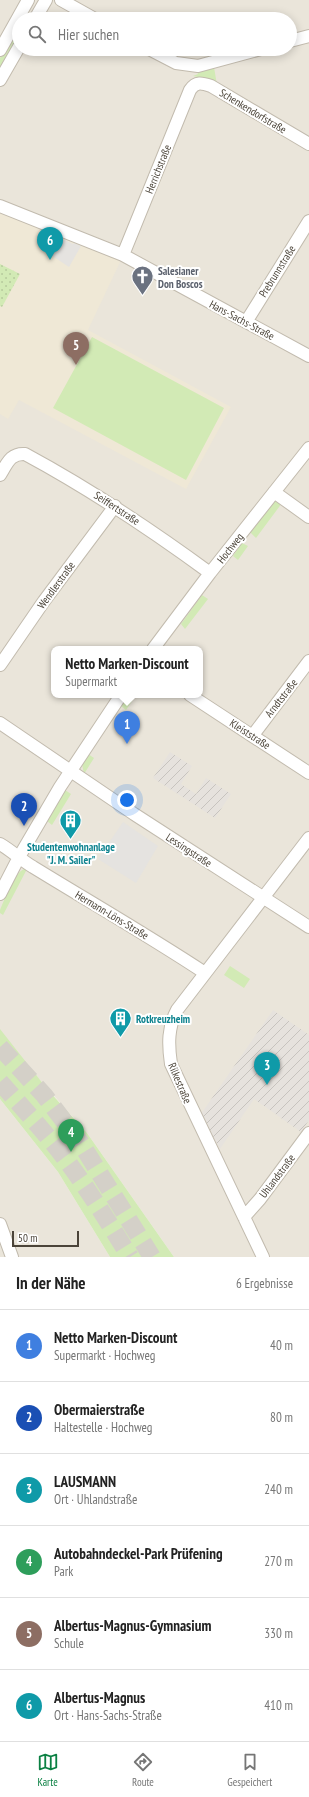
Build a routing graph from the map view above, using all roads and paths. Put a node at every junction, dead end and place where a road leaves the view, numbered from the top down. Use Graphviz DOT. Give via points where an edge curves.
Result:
graph roads {
  1 [pos="28,0"];
  2 [pos="46,0"];
  3 [pos="61,0"];
  4 [pos="21,12"];
  5 [pos="39,12"];
  6 [pos="82,12"];
  7 [pos="12,29"];
  8 [pos="309,36"];
  9 [pos="297,39"];
  10 [pos="0,50"];
  11 [pos="14,56"];
  12 [pos="162,56"];
  13 [pos="235,56"];
  14 [pos="0,80"];
  15 [pos="195,84"];
  16 [pos="309,144"];
  17 [pos="0,206"];
  18 [pos="309,221"];
  19 [pos="123,255"];
  20 [pos="246,322"];
  21 [pos="309,356"];
  22 [pos="309,448"];
  23 [pos="0,475"];
  24 [pos="274,492"];
  25 [pos="115,506"];
  26 [pos="309,517"];
  27 [pos="210,573"];
  28 [pos="155,646"];
  29 [pos="309,661"];
  30 [pos="0,665"];
  31 [pos="119,698"];
  32 [pos="195,698"];
  33 [pos="0,724"];
  34 [pos="252,735"];
  35 [pos="70,771"];
  36 [pos="309,774"];
  37 [pos="309,838"];
  38 [pos="0,844"];
  39 [pos="19,857"];
  40 [pos="0,894"];
  41 [pos="262,898"];
  42 [pos="309,927"];
  43 [pos="205,973"];
  44 [pos="309,1133"];
  45 [pos="244,1217"];
  46 [pos="0,1224"];
  47 [pos="12,1257"];
  48 [pos="263,1257"];
  1 -- 4 [label="street"];
  2 -- 5 [label="street"];
  3 -- 6 [label="street"];
  7 -- 10 [label="street"];
  8 -- 9 [label="street"];
  11 -- 14 [label="street"];
  12 -- 13 [label="street" via="176,63 198,66"];
  15 -- 16 [label="street, Schenkendorfstraße" via="211,86"];
  15 -- 19 [label="street, Herrichstraße" via="190,90"];
  17 -- 19 [label="street, Hans-Sachs-Straße"];
  18 -- 20 [label="street, Prebrunnstraße"];
  19 -- 20 [label="street, Hans-Sachs-Straße"];
  20 -- 21 [label="street, Hans-Sachs-Straße"];
  22 -- 24 [label="street, Hochweg"];
  23 -- 25 [label="street, Seiffertstraße" via="13,457 25,454"];
  24 -- 26 [label="street"];
  24 -- 27 [label="street, Hochweg"];
  25 -- 27 [label="street, Seiffertstraße"];
  25 -- 30 [label="street, Wendlerstraße"];
  27 -- 28 [label="street, Hochweg"];
  29 -- 34 [label="street, Arndtstraße"];
  31 -- 35 [label="street"];
  32 -- 34 [label="street, Kleiststraße"];
  33 -- 35 [label="street, Lessingstraße"];
  34 -- 36 [label="street, Kleiststraße"];
  35 -- 39 [label="street"];
  35 -- 41 [label="street, Lessingstraße"];
  37 -- 41 [label="street, Rilkestraße"];
  38 -- 39 [label="street, Hermann-Löns-Straße"];
  39 -- 40 [label="street"];
  39 -- 43 [label="street, Hermann-Löns-Straße"];
  41 -- 42 [label="street, Lessingstraße"];
  41 -- 43 [label="street, Rilkestraße"];
  43 -- 45 [label="street, Rilkestraße" via="173,1018 168,1040 170,1058"];
  44 -- 45 [label="street, Uhlandstraße"];
  45 -- 48 [label="street, Rilkestraße"];
  46 -- 47 [label="street"];
}
